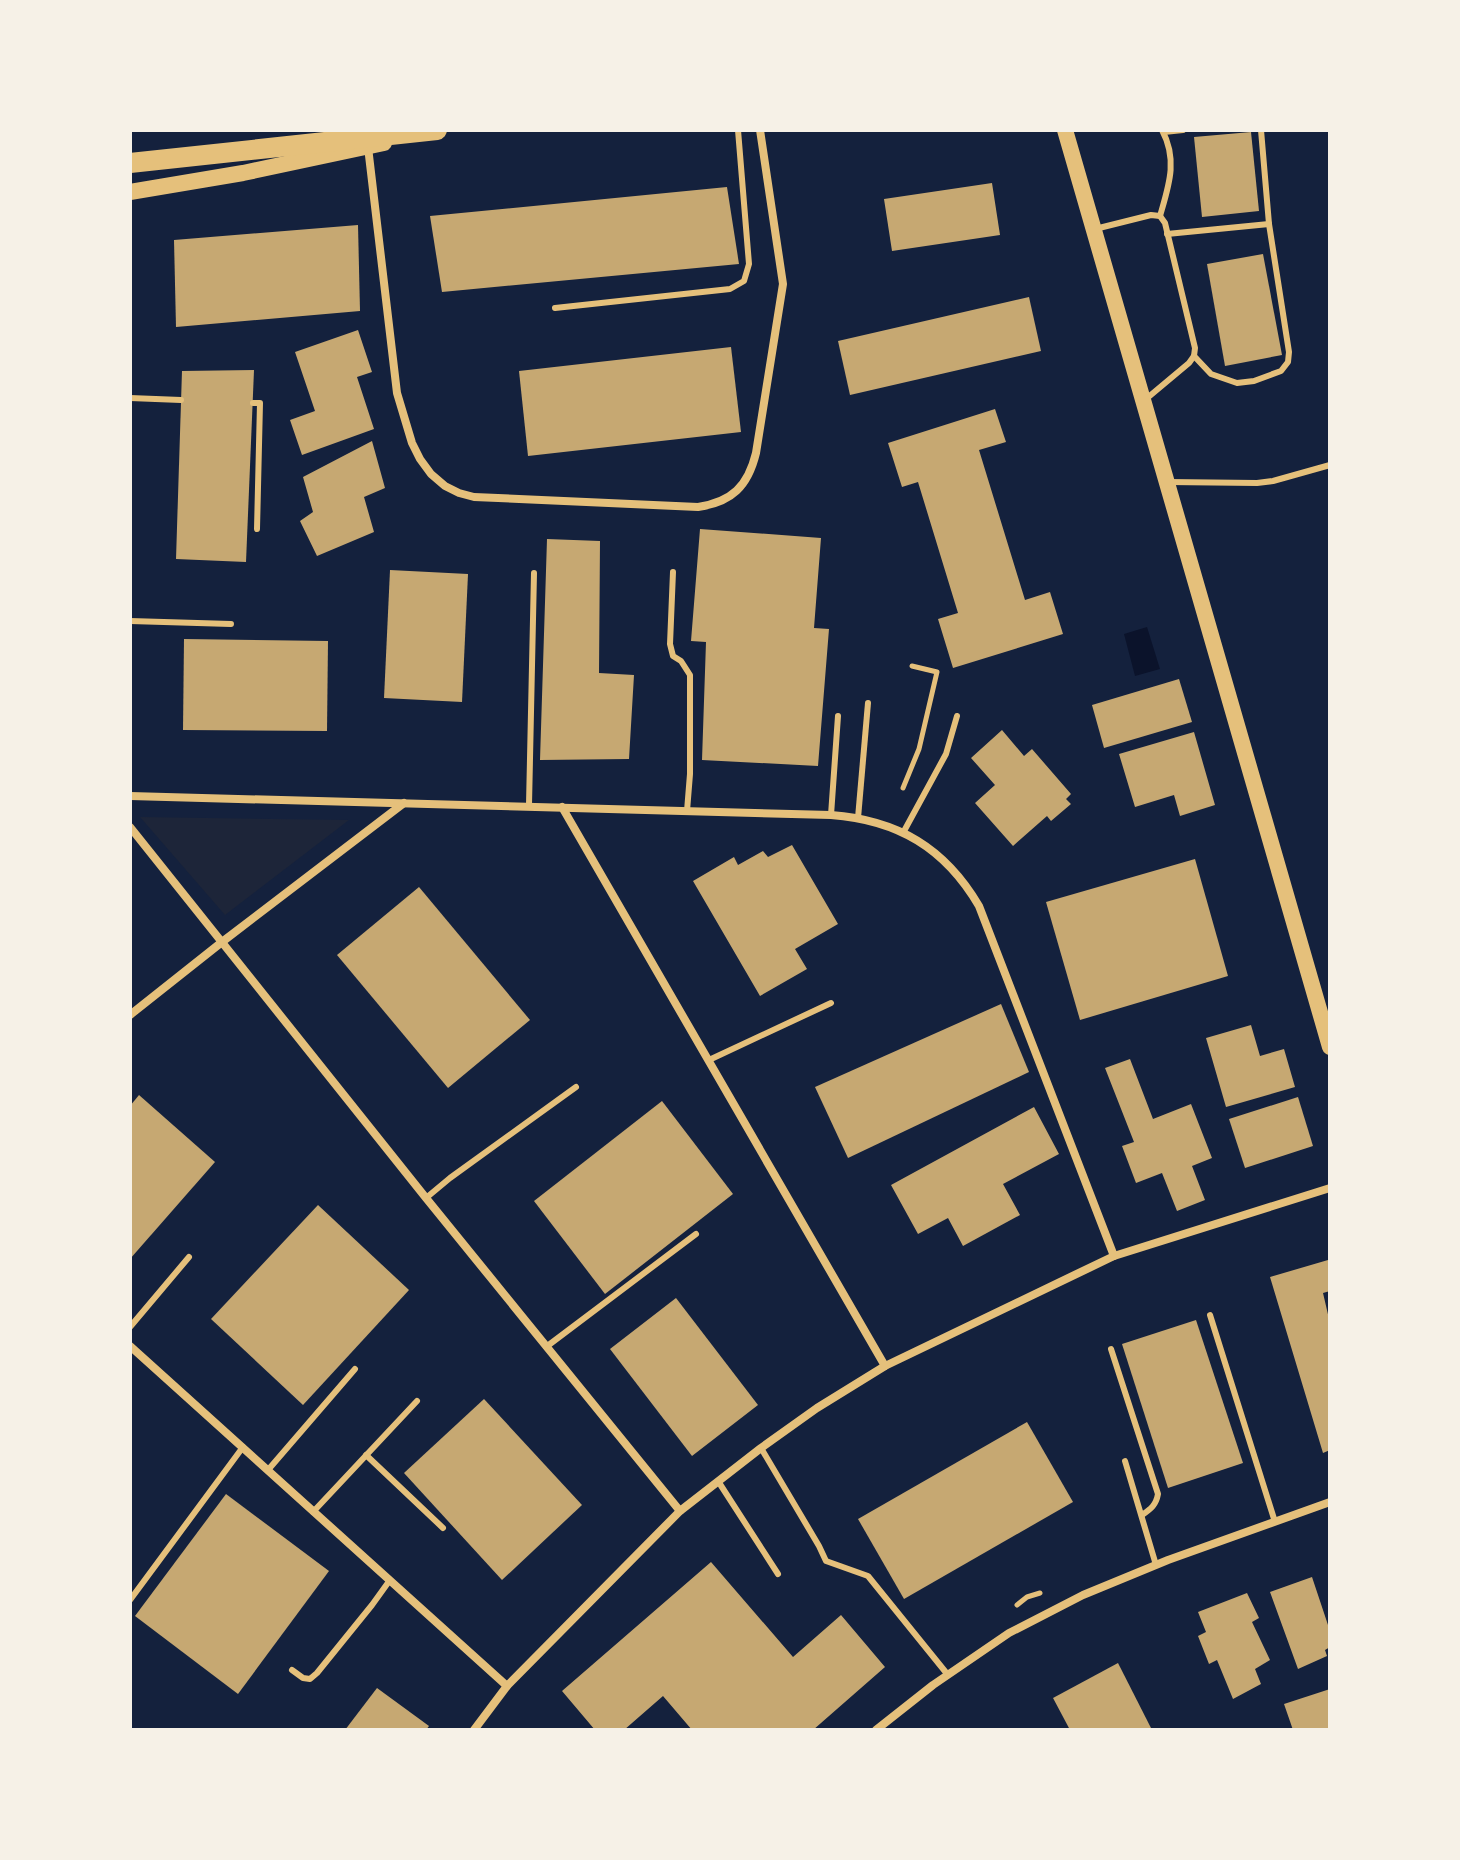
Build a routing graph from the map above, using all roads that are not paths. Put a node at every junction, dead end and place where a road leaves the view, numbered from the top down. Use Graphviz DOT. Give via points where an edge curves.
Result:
graph roads {
  1 [pos="437,130"];
  2 [pos="446,130"];
  3 [pos="738,130"];
  4 [pos="760,130"];
  5 [pos="1065,130"];
  6 [pos="1183,130"];
  7 [pos="1261,130"];
  8 [pos="1163,131"];
  9 [pos="368,147"];
  10 [pos="130,163"];
  11 [pos="130,192"];
  12 [pos="1160,216"];
  13 [pos="1269,224"];
  14 [pos="1094,230"];
  15 [pos="1167,234"];
  16 [pos="555,308"];
  17 [pos="1194,356"];
  18 [pos="130,398"];
  19 [pos="181,400"];
  20 [pos="1143,401"];
  21 [pos="253,403"];
  22 [pos="1330,465"];
  23 [pos="1167,482"];
  24 [pos="257,529"];
  25 [pos="673,572"];
  26 [pos="534,573"];
  27 [pos="130,621"];
  28 [pos="231,624"];
  29 [pos="868,703"];
  30 [pos="838,716"];
  31 [pos="957,716"];
  32 [pos="130,796"];
  33 [pos="404,803"];
  34 [pos="529,805"];
  35 [pos="562,807"];
  36 [pos="687,811"];
  37 [pos="831,815"];
  38 [pos="858,818"];
  39 [pos="130,827"];
  40 [pos="903,833"];
  41 [pos="222,942"];
  42 [pos="831,1003"];
  43 [pos="130,1015"];
  44 [pos="1330,1047"];
  45 [pos="709,1060"];
  46 [pos="576,1087"];
  47 [pos="1330,1188"];
  48 [pos="426,1198"];
  49 [pos="696,1234"];
  50 [pos="1114,1256"];
  51 [pos="189,1257"];
  52 [pos="1210,1315"];
  53 [pos="130,1327"];
  54 [pos="130,1346"];
  55 [pos="546,1347"];
  56 [pos="1111,1349"];
  57 [pos="885,1366"];
  58 [pos="355,1369"];
  59 [pos="417,1401"];
  60 [pos="243,1447"];
  61 [pos="761,1448"];
  62 [pos="366,1455"];
  63 [pos="1125,1461"];
  64 [pos="268,1470"];
  65 [pos="718,1481"];
  66 [pos="1330,1502"];
  67 [pos="680,1511"];
  68 [pos="313,1512"];
  69 [pos="1142,1515"];
  70 [pos="1275,1522"];
  71 [pos="443,1528"];
  72 [pos="1156,1565"];
  73 [pos="778,1574"];
  74 [pos="390,1580"];
  75 [pos="130,1600"];
  76 [pos="292,1670"];
  77 [pos="948,1675"];
  78 [pos="507,1686"];
  79 [pos="474,1730"];
  80 [pos="876,1730"];
  1 -- 10 [label="main road"];
  2 -- 9 [label="main road"];
  3 -- 16 [label="lane" via="749,264 744,281 730,289"];
  4 -- 9 [label="street" via="783,284 756,453 737,492 698,507 474,497 431,474 412,443 397,393"];
  5 -- 14 [label="main road"];
  6 -- 8 [label="lane"];
  7 -- 13 [label="lane"];
  8 -- 12 [label="lane" via="1172,161"];
  9 -- 11 [label="main road"];
  12 -- 14 [label="lane"];
  12 -- 15 [label="lane"];
  13 -- 15 [label="lane"];
  13 -- 17 [label="lane" via="1288,362 1281,371 1237,383 1211,374"];
  14 -- 20 [label="main road"];
  15 -- 17 [label="lane"];
  17 -- 20 [label="lane"];
  18 -- 19 [label="lane"];
  20 -- 23 [label="main road"];
  21 -- 24 [label="lane" via="260,403"];
  22 -- 23 [label="lane" via="1257,483"];
  23 -- 44 [label="main road"];
  25 -- 36 [label="lane" via="670,644 690,675"];
  26 -- 34 [label="lane"];
  27 -- 28 [label="lane"];
  29 -- 38 [label="lane"];
  30 -- 37 [label="lane"];
  31 -- 40 [label="lane" via="946,754"];
  32 -- 33 [label="street"];
  33 -- 34 [label="street"];
  33 -- 41 [label="street"];
  34 -- 35 [label="street"];
  35 -- 36 [label="street"];
  35 -- 45 [label="street"];
  36 -- 37 [label="street"];
  37 -- 38 [label="street"];
  38 -- 40 [label="street"];
  39 -- 41 [label="street"];
  40 -- 50 [label="street" via="954,869 979,906"];
  41 -- 43 [label="street"];
  41 -- 48 [label="street"];
  42 -- 45 [label="lane"];
  45 -- 57 [label="street"];
  46 -- 48 [label="lane"];
  47 -- 50 [label="street"];
  48 -- 55 [label="street"];
  49 -- 55 [label="lane"];
  50 -- 57 [label="street"];
  51 -- 53 [label="lane"];
  52 -- 70 [label="lane"];
  54 -- 60 [label="street"];
  55 -- 67 [label="street"];
  56 -- 69 [label="lane" via="1158,1494"];
  57 -- 61 [label="street"];
  58 -- 64 [label="lane"];
  59 -- 62 [label="lane"];
  60 -- 64 [label="street"];
  60 -- 75 [label="lane"];
  61 -- 65 [label="street"];
  61 -- 77 [label="lane" via="826,1561 868,1576"];
  62 -- 68 [label="lane"];
  62 -- 71 [label="lane"];
  63 -- 69 [label="lane"];
  64 -- 68 [label="street"];
  65 -- 67 [label="street"];
  65 -- 73 [label="lane"];
  66 -- 70 [label="street"];
  67 -- 78 [label="street"];
  68 -- 74 [label="street"];
  69 -- 72 [label="lane"];
  70 -- 72 [label="street"];
  72 -- 77 [label="street" via="1009,1633"];
  74 -- 76 [label="lane" via="317,1673 310,1679"];
  74 -- 78 [label="street"];
  77 -- 80 [label="street"];
  78 -- 79 [label="street"];
}
